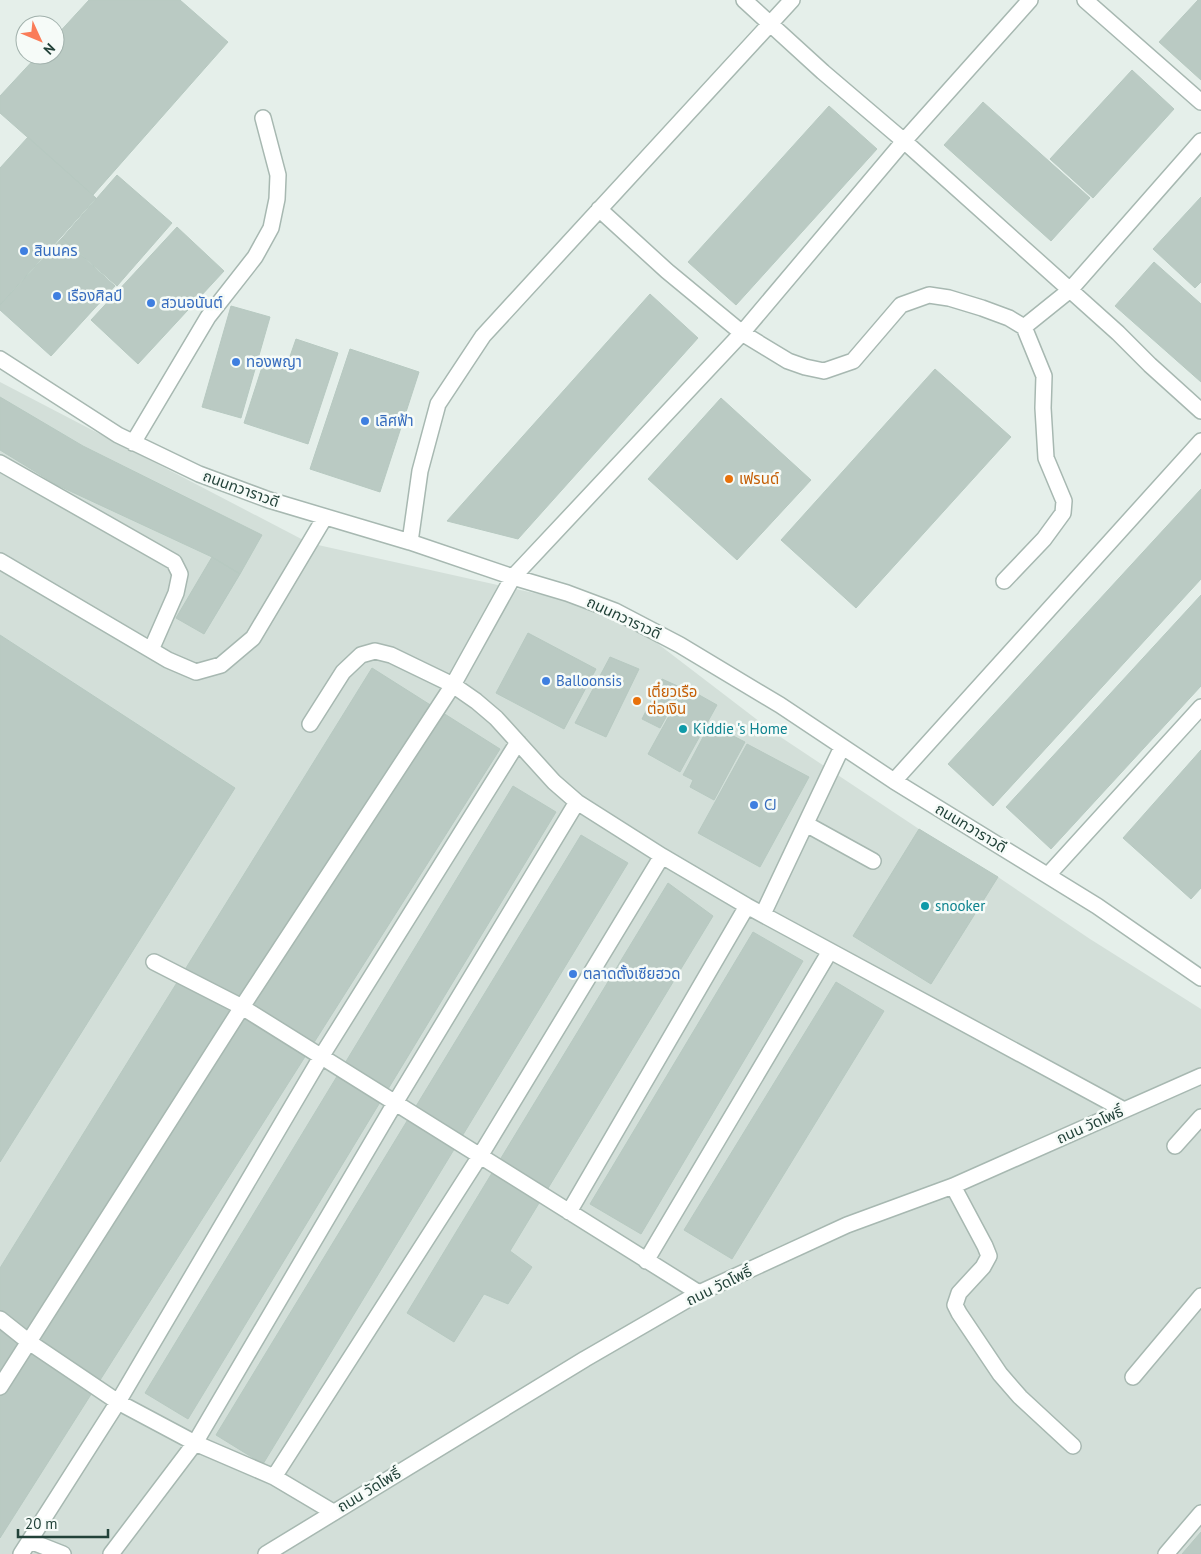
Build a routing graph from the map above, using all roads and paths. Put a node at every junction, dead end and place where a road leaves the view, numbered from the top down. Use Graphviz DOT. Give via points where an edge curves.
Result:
graph roads {
  1 [pos="744,0"];
  2 [pos="792,0"];
  3 [pos="1030,0"];
  4 [pos="1085,0"];
  5 [pos="770,24"];
  6 [pos="1201,102"];
  7 [pos="262,118"];
  8 [pos="904,141"];
  9 [pos="1201,141"];
  10 [pos="598,210"];
  11 [pos="1070,290"];
  12 [pos="1024,327"];
  13 [pos="742,333"];
  14 [pos="0,359"];
  15 [pos="1201,411"];
  16 [pos="1201,441"];
  17 [pos="133,442"];
  18 [pos="0,463"];
  19 [pos="325,517"];
  20 [pos="410,542"];
  21 [pos="0,561"];
  22 [pos="514,577"];
  23 [pos="1004,580"];
  24 [pos="151,650"];
  25 [pos="454,685"];
  26 [pos="1201,707"];
  27 [pos="310,724"];
  28 [pos="518,742"];
  29 [pos="842,747"];
  30 [pos="894,781"];
  31 [pos="577,802"];
  32 [pos="806,824"];
  33 [pos="662,856"];
  34 [pos="873,861"];
  35 [pos="1048,875"];
  36 [pos="747,906"];
  37 [pos="763,914"];
  38 [pos="830,951"];
  39 [pos="154,962"];
  40 [pos="1201,978"];
  41 [pos="242,1007"];
  42 [pos="321,1057"];
  43 [pos="1201,1076"];
  44 [pos="395,1103"];
  45 [pos="1124,1110"];
  46 [pos="1201,1117"];
  47 [pos="1175,1146"];
  48 [pos="480,1156"];
  49 [pos="953,1186"];
  50 [pos="569,1212"];
  51 [pos="646,1260"];
  52 [pos="699,1294"];
  53 [pos="1201,1296"];
  54 [pos="0,1319"];
  55 [pos="29,1342"];
  56 [pos="1132,1377"];
  57 [pos="0,1386"];
  58 [pos="118,1402"];
  59 [pos="195,1444"];
  60 [pos="1073,1446"];
  61 [pos="274,1477"];
  62 [pos="333,1512"];
  63 [pos="1201,1513"];
  64 [pos="30,1540"];
  65 [pos="21,1554"];
  66 [pos="63,1554"];
  67 [pos="111,1554"];
  68 [pos="266,1554"];
  69 [pos="1166,1554"];
  1 -- 5 [label="street"];
  2 -- 5 [label="street"];
  3 -- 8 [label="street"];
  4 -- 6 [label="street"];
  5 -- 8 [label="street"];
  5 -- 10 [label="street"];
  7 -- 17 [label="street" via="278,175 271,228 255,257 208,317"];
  8 -- 11 [label="street"];
  8 -- 13 [label="street"];
  9 -- 11 [label="street"];
  10 -- 13 [label="street"];
  10 -- 20 [label="street" via="482,336 438,404 420,471"];
  11 -- 12 [label="street"];
  11 -- 15 [label="street"];
  12 -- 13 [label="street" via="1009,318 966,303 929,295 901,306 853,360 824,371 788,361"];
  12 -- 23 [label="street" via="1044,376 1046,458 1064,501 1063,513 1044,539"];
  13 -- 22 [label="street"];
  14 -- 17 [label="street, ถนนทวาราวดี"];
  16 -- 30 [label="street"];
  17 -- 19 [label="street, ถนนทวาราวดี" via="199,474"];
  18 -- 24 [label="street" via="174,562 180,574 176,593"];
  19 -- 20 [label="street, ถนนทวาราวดี"];
  19 -- 24 [label="street" via="253,638 221,665 196,672"];
  20 -- 22 [label="street, ถนนทวาราวดี"];
  21 -- 24 [label="street"];
  22 -- 25 [label="street"];
  22 -- 29 [label="street, ถนนทวาราวดี" via="615,611 780,705"];
  25 -- 27 [label="street" via="391,654 375,651 361,655 343,672"];
  25 -- 28 [label="street" via="496,718"];
  25 -- 41 [label="street"];
  26 -- 35 [label="street"];
  28 -- 31 [label="street" via="538,766"];
  28 -- 42 [label="street"];
  29 -- 30 [label="street, ถนนทวาราวดี"];
  29 -- 32 [label="street"];
  30 -- 35 [label="street, ถนนทวาราวดี"];
  31 -- 33 [label="street"];
  31 -- 44 [label="street"];
  32 -- 34 [label="street"];
  32 -- 37 [label="street"];
  33 -- 36 [label="street"];
  33 -- 48 [label="street"];
  35 -- 40 [label="street, ถนนทวาราวดี"];
  36 -- 37 [label="street"];
  36 -- 50 [label="street"];
  37 -- 38 [label="street"];
  38 -- 45 [label="street"];
  38 -- 51 [label="street"];
  39 -- 41 [label="street"];
  41 -- 42 [label="street"];
  41 -- 55 [label="street"];
  42 -- 44 [label="street"];
  42 -- 58 [label="street"];
  43 -- 45 [label="street, ถนน วัดโพธิ์"];
  44 -- 48 [label="street"];
  44 -- 59 [label="street"];
  45 -- 49 [label="street, ถนน วัดโพธิ์"];
  46 -- 47 [label="street"];
  48 -- 50 [label="street"];
  48 -- 61 [label="street"];
  49 -- 52 [label="street, ถนน วัดโพธิ์" via="847,1225"];
  49 -- 60 [label="street" via="989,1256 959,1293 955,1305 1000,1374"];
  50 -- 51 [label="street"];
  51 -- 52 [label="street"];
  52 -- 62 [label="street, ถนน วัดโพธิ์"];
  53 -- 56 [label="street"];
  54 -- 55 [label="street"];
  55 -- 57 [label="street"];
  55 -- 58 [label="street"];
  58 -- 59 [label="street"];
  58 -- 64 [label="street"];
  59 -- 61 [label="street"];
  59 -- 67 [label="street"];
  61 -- 62 [label="street"];
  62 -- 68 [label="street, ถนน วัดโพธิ์"];
  63 -- 69 [label="street"];
  64 -- 65 [label="street"];
  64 -- 66 [label="street"];
}
